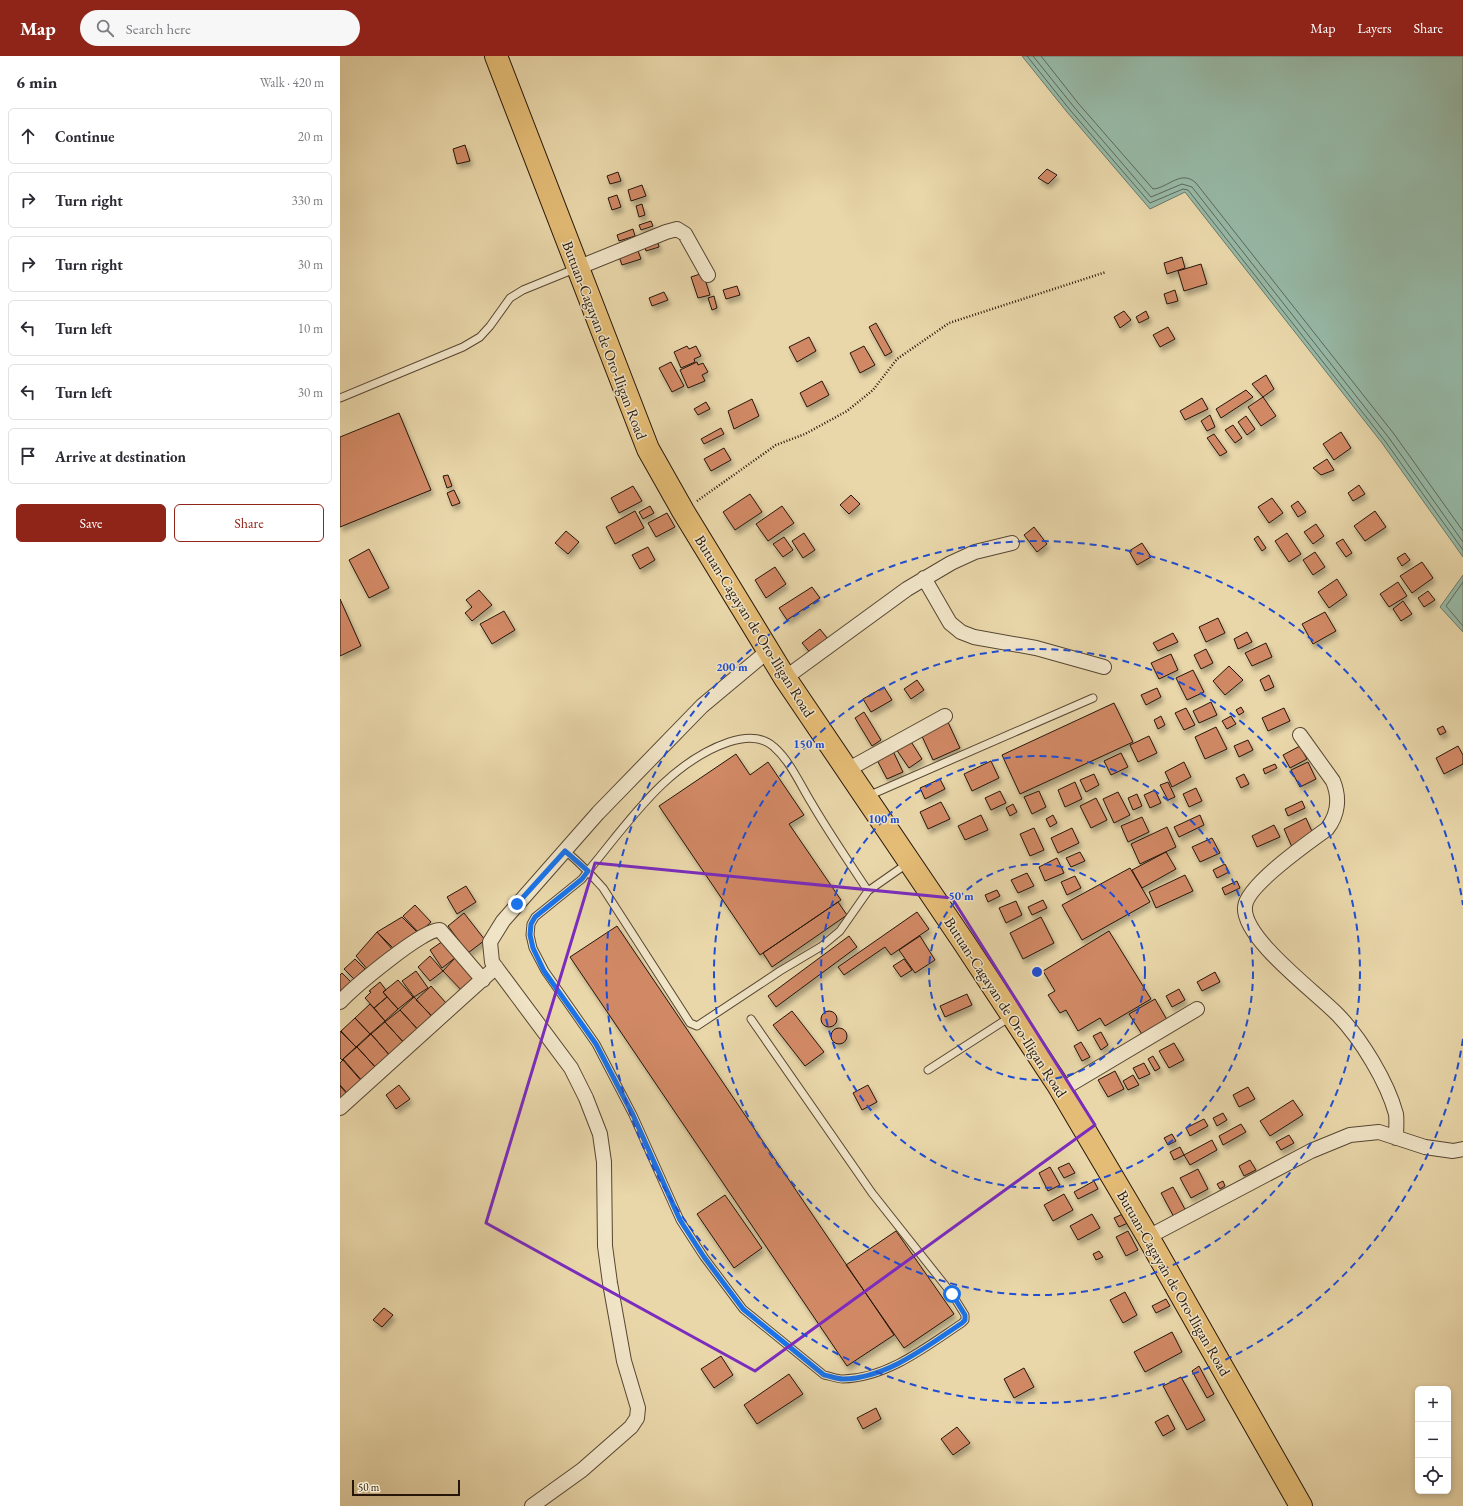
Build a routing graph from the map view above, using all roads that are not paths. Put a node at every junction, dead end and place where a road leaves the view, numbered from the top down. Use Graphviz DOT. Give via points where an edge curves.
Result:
graph roads {
  1 [pos="499,57"];
  2 [pos="577,268"];
  3 [pos="708,275"];
  4 [pos="340,398"];
  5 [pos="1012,543"];
  6 [pos="924,578"];
  7 [pos="768,651"];
  8 [pos="1104,667"];
  9 [pos="785,678"];
  10 [pos="1093,698"];
  11 [pos="945,716"];
  12 [pos="1300,735"];
  13 [pos="847,770"];
  14 [pos="865,797"];
  15 [pos="565,851"];
  16 [pos="910,862"];
  17 [pos="588,871"];
  18 [pos="868,891"];
  19 [pos="496,967"];
  20 [pos="483,980"];
  21 [pos="340,1002"];
  22 [pos="1196,1009"];
  23 [pos="1012,1015"];
  24 [pos="751,1019"];
  25 [pos="928,1070"];
  26 [pos="1061,1090"];
  27 [pos="340,1108"];
  28 [pos="1396,1138"];
  29 [pos="1463,1149"];
  30 [pos="1148,1237"];
  31 [pos="532,1506"];
  32 [pos="1302,1506"];
  1 -- 2 [label="highway, Butuan-Cagayan de Oro-Iligan Road"];
  2 -- 3 [label="street" via="666,232 677,230 685,234"];
  2 -- 4 [label="lane" via="510,298 485,332 463,347"];
  2 -- 7 [label="highway, Butuan-Cagayan de Oro-Iligan Road" via="648,448"];
  5 -- 6 [label="street" via="975,552"];
  6 -- 8 [label="street" via="950,623 961,632 974,637 1036,648"];
  6 -- 9 [label="street"];
  7 -- 9 [label="highway, Butuan-Cagayan de Oro-Iligan Road"];
  7 -- 15 [label="street" via="702,706"];
  9 -- 13 [label="highway, Butuan-Cagayan de Oro-Iligan Road"];
  10 -- 14 [label="lane"];
  11 -- 13 [label="street"];
  12 -- 28 [label="street" via="1333,781 1337,808 1327,829 1271,872 1250,895 1245,907 1246,914 1249,925 1280,962 1321,998 1355,1034 1391,1097 1396,1116"];
  13 -- 14 [label="highway, Butuan-Cagayan de Oro-Iligan Road"];
  14 -- 16 [label="highway, Butuan-Cagayan de Oro-Iligan Road"];
  15 -- 17 [label="lane"];
  15 -- 19 [label="street" via="517,904 490,942 490,954"];
  16 -- 18 [label="lane"];
  16 -- 23 [label="highway, Butuan-Cagayan de Oro-Iligan Road"];
  17 -- 18 [label="lane" via="603,888 690,1023 697,1026 822,946 840,931"];
  17 -- 18 [label="lane" via="653,792 697,755 744,737 767,742 775,747"];
  17 -- 24 [label="lane" via="582,879 535,917 530,935 533,948 544,971 596,1044 633,1115 680,1220 743,1309 824,1375 841,1379 872,1375 919,1352 962,1323 965,1315 952,1294 872,1193"];
  19 -- 20 [label="street"];
  19 -- 31 [label="street" via="571,1068 600,1134 604,1162 606,1246 610,1283 624,1360 638,1408 637,1418 631,1427 582,1470"];
  20 -- 21 [label="street" via="440,930 433,930 351,990"];
  20 -- 27 [label="street"];
  22 -- 26 [label="street"];
  23 -- 25 [label="lane"];
  23 -- 26 [label="highway, Butuan-Cagayan de Oro-Iligan Road"];
  26 -- 30 [label="highway, Butuan-Cagayan de Oro-Iligan Road"];
  28 -- 29 [label="street" via="1425,1147"];
  28 -- 30 [label="street" via="1379,1132 1350,1135 1311,1150"];
  30 -- 32 [label="highway, Butuan-Cagayan de Oro-Iligan Road"];
}
